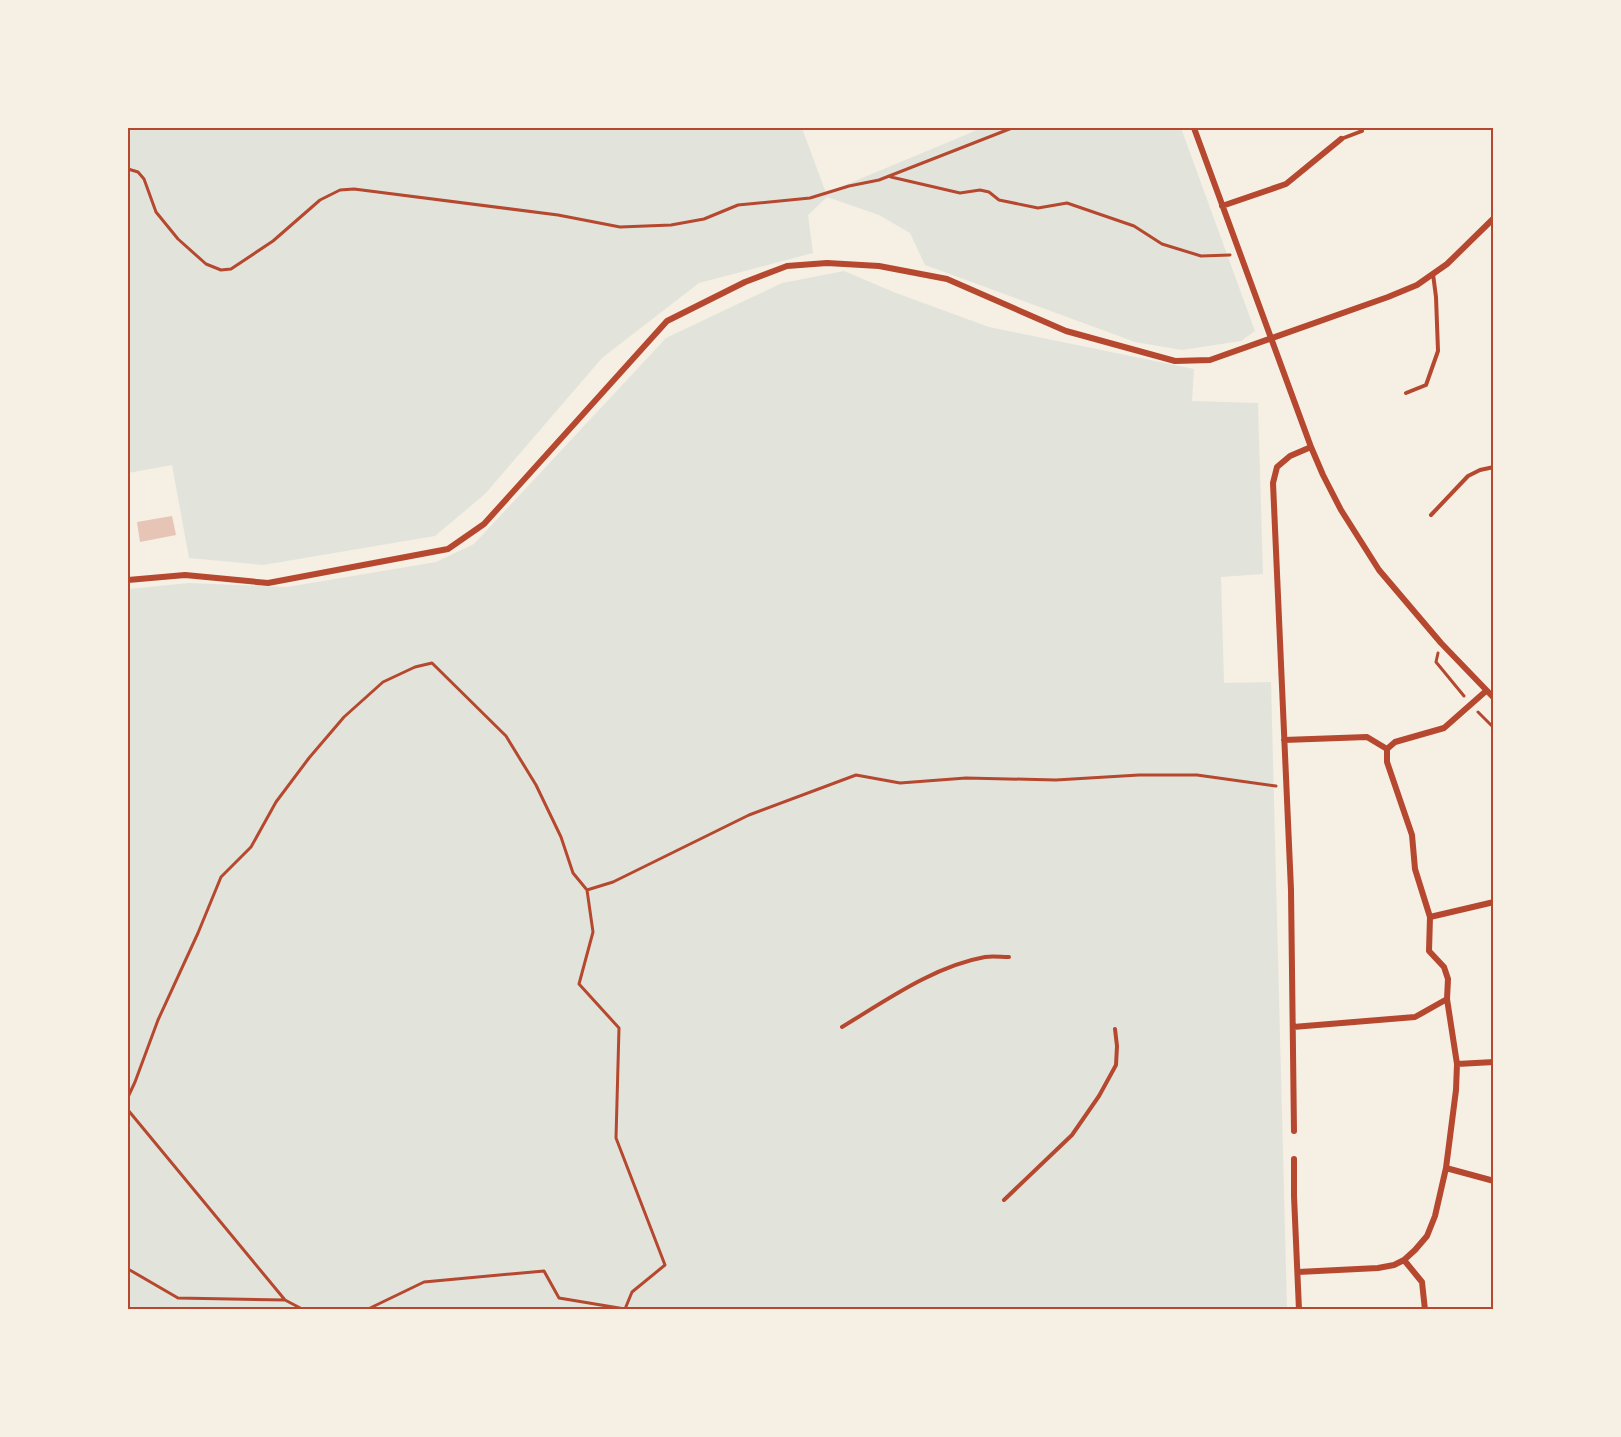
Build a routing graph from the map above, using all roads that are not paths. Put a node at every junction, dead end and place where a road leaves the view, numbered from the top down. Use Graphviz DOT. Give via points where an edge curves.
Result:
graph roads {
  1 [pos="1194,128"];
  2 [pos="1362,131"];
  3 [pos="1341,139"];
  4 [pos="1222,206"];
  5 [pos="1494,218"];
  6 [pos="1433,273"];
  7 [pos="1271,338"];
  8 [pos="1406,393"];
  9 [pos="1311,447"];
  10 [pos="1494,467"];
  11 [pos="1431,515"];
  12 [pos="128,580"];
  13 [pos="1486,691"];
  14 [pos="1494,698"];
  15 [pos="1284,740"];
  16 [pos="1387,749"];
  17 [pos="1494,902"];
  18 [pos="1430,917"];
  19 [pos="1009,957"];
  20 [pos="1447,999"];
  21 [pos="842,1027"];
  22 [pos="1293,1028"];
  23 [pos="1115,1029"];
  24 [pos="1494,1062"];
  25 [pos="1457,1064"];
  26 [pos="1294,1131"];
  27 [pos="1294,1159"];
  28 [pos="1446,1168"];
  29 [pos="1494,1181"];
  30 [pos="1005,1200"];
  31 [pos="1404,1260"];
  32 [pos="1298,1272"];
  33 [pos="1299,1310"];
  34 [pos="1425,1310"];
  1 -- 4 [label="street"];
  2 -- 3 [label="lane"];
  3 -- 4 [label="street" via="1286,184"];
  4 -- 7 [label="street"];
  5 -- 6 [label="street"];
  6 -- 7 [label="street" via="1417,285 1388,297"];
  6 -- 8 [label="lane" via="1438,351 1426,385"];
  7 -- 9 [label="street"];
  7 -- 12 [label="street" via="1210,360 1175,362 1066,331 947,279 879,266 787,266 667,321 483,524 448,549 268,583 185,575"];
  9 -- 13 [label="street" via="1341,510 1379,570"];
  9 -- 15 [label="street" via="1277,467 1274,483"];
  10 -- 11 [label="lane" via="1468,476"];
  13 -- 14 [label="street"];
  13 -- 16 [label="street" via="1444,728 1395,742"];
  15 -- 16 [label="street" via="1367,737"];
  15 -- 22 [label="street"];
  16 -- 18 [label="street" via="1387,762 1412,835 1415,870"];
  17 -- 18 [label="street"];
  18 -- 20 [label="street" via="1429,951 1444,967"];
  19 -- 21 [label="lane" via="986,956 946,968"];
  20 -- 22 [label="street" via="1415,1017"];
  20 -- 25 [label="street"];
  22 -- 26 [label="street"];
  23 -- 30 [label="lane" via="1116,1065 1099,1096 1072,1136"];
  24 -- 25 [label="street"];
  25 -- 28 [label="street"];
  27 -- 32 [label="street"];
  28 -- 29 [label="street"];
  28 -- 31 [label="street" via="1427,1236"];
  31 -- 32 [label="street" via="1378,1269"];
  31 -- 34 [label="street" via="1422,1281"];
  32 -- 33 [label="street"];
}
